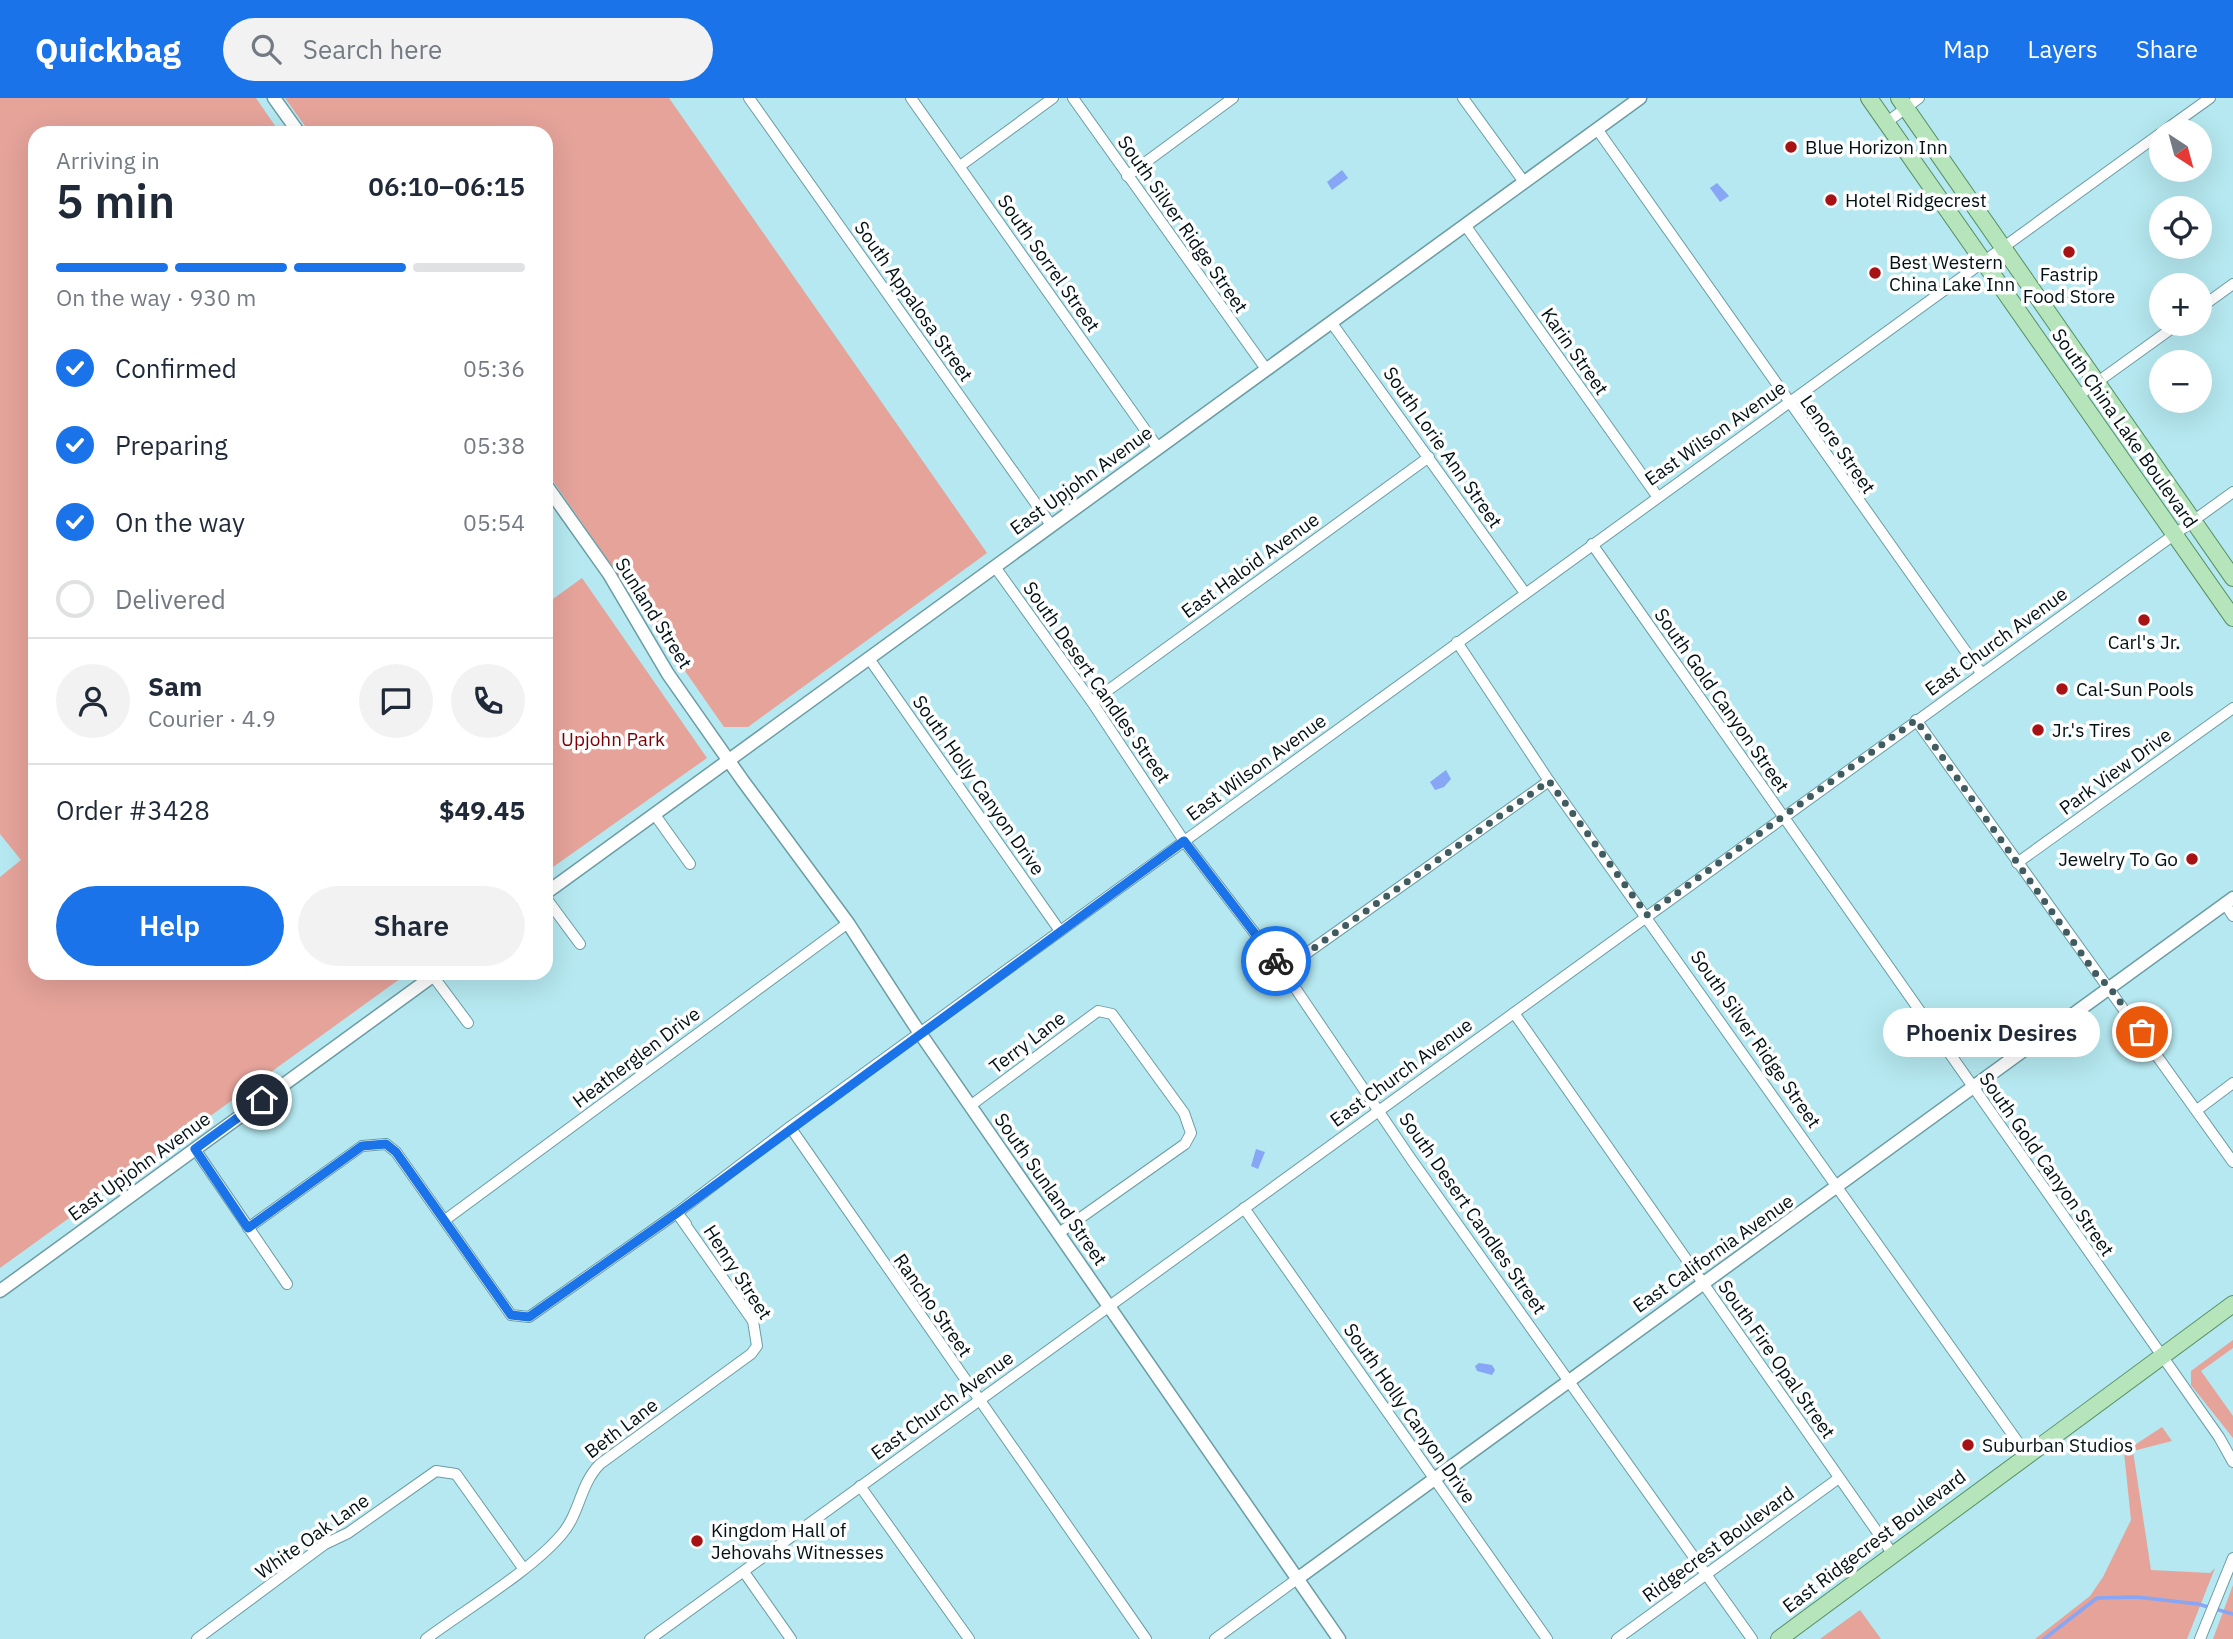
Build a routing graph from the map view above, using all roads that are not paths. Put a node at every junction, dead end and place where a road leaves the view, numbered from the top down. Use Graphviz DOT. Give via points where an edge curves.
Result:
graph roads {
  1 [pos="274,98"];
  2 [pos="749,98"];
  3 [pos="911,98"];
  4 [pos="1053,98"];
  5 [pos="1073,98"];
  6 [pos="1233,98"];
  7 [pos="1463,98"];
  8 [pos="1640,98"];
  9 [pos="1868,98"];
  10 [pos="1919,98"];
  11 [pos="2210,98"];
  12 [pos="1902,103"];
  13 [pos="2181,119"];
  14 [pos="1886,122"];
  15 [pos="294,126"];
  16 [pos="1597,129"];
  17 [pos="2149,142"];
  18 [pos="960,166"];
  19 [pos="1127,176"];
  20 [pos="1524,182"];
  21 [pos="1465,225"];
  22 [pos="2003,247"];
  23 [pos="1982,261"];
  24 [pos="2233,284"];
  25 [pos="2212,299"];
  26 [pos="1331,322"];
  27 [pos="2161,336"];
  28 [pos="1266,369"];
  29 [pos="2096,382"];
  30 [pos="2078,396"];
  31 [pos="1788,404"];
  32 [pos="1158,448"];
  33 [pos="1429,457"];
  34 [pos="2233,492"];
  35 [pos="553,495"];
  36 [pos="1657,496"];
  37 [pos="2194,522"];
  38 [pos="1051,525"];
  39 [pos="2173,533"];
  40 [pos="1592,544"];
  41 [pos="995,566"];
  42 [pos="2233,578"];
  43 [pos="1525,593"];
  44 [pos="2233,618"];
  45 [pos="1457,642"];
  46 [pos="870,660"];
  47 [pos="1981,673"];
  48 [pos="1092,702"];
  49 [pos="2233,708"];
  50 [pos="1916,720"];
  51 [pos="729,761"];
  52 [pos="1549,781"];
  53 [pos="655,815"];
  54 [pos="1782,817"];
  55 [pos="1184,841"];
  56 [pos="690,863"];
  57 [pos="2017,863"];
  58 [pos="553,890"];
  59 [pos="2229,901"];
  60 [pos="553,905"];
  61 [pos="1647,915"];
  62 [pos="2233,916"];
  63 [pos="848,923"];
  64 [pos="1060,931"];
  65 [pos="580,944"];
  66 [pos="1283,970"];
  67 [pos="427,980"];
  68 [pos="439,980"];
  69 [pos="2110,988"];
  70 [pos="1514,1013"];
  71 [pos="468,1023"];
  72 [pos="920,1033"];
  73 [pos="2233,1083"];
  74 [pos="1973,1089"];
  75 [pos="970,1106"];
  76 [pos="1380,1109"];
  77 [pos="2197,1110"];
  78 [pos="790,1127"];
  79 [pos="195,1149"];
  80 [pos="2233,1162"];
  81 [pos="1839,1187"];
  82 [pos="1244,1208"];
  83 [pos="677,1213"];
  84 [pos="445,1220"];
  85 [pos="248,1228"];
  86 [pos="1059,1233"];
  87 [pos="288,1284"];
  88 [pos="1702,1284"];
  89 [pos="0,1291"];
  90 [pos="2233,1304"];
  91 [pos="1108,1307"];
  92 [pos="758,1339"];
  93 [pos="2161,1357"];
  94 [pos="1569,1380"];
  95 [pos="977,1400"];
  96 [pos="2027,1455"];
  97 [pos="2233,1462"];
  98 [pos="1839,1478"];
  99 [pos="1435,1479"];
  100 [pos="860,1486"];
  101 [pos="1892,1553"];
  102 [pos="2233,1558"];
  103 [pos="523,1568"];
  104 [pos="744,1572"];
  105 [pos="1706,1576"];
  106 [pos="1297,1579"];
  107 [pos="197,1639"];
  108 [pos="426,1639"];
  109 [pos="650,1639"];
  110 [pos="791,1639"];
  111 [pos="969,1639"];
  112 [pos="1146,1639"];
  113 [pos="1215,1639"];
  114 [pos="1339,1639"];
  115 [pos="1547,1639"];
  116 [pos="1617,1639"];
  117 [pos="1752,1639"];
  118 [pos="1779,1639"];
  119 [pos="2200,1639"];
  1 -- 15 [label="street"];
  2 -- 38 [label="street, South Appalosa Street"];
  3 -- 18 [label="street, South Sorrel Street"];
  4 -- 18 [label="street"];
  5 -- 19 [label="street, South Silver Ridge Street"];
  6 -- 19 [label="street"];
  7 -- 20 [label="street"];
  8 -- 16 [label="street, East Upjohn Avenue"];
  9 -- 14 [label="main road, South China Lake Boulevard"];
  10 -- 12 [label="street"];
  11 -- 13 [label="street"];
  12 -- 14 [label="street"];
  12 -- 22 [label="main road, South China Lake Boulevard"];
  14 -- 23 [label="main road, South China Lake Boulevard"];
  16 -- 20 [label="street, East Upjohn Avenue"];
  16 -- 31 [label="street, Lenore Street"];
  17 -- 22 [label="street"];
  18 -- 32 [label="street, South Sorrel Street"];
  19 -- 28 [label="street, South Silver Ridge Street"];
  20 -- 21 [label="street, East Upjohn Avenue"];
  21 -- 26 [label="street, East Upjohn Avenue"];
  21 -- 36 [label="street, Karin Street"];
  22 -- 23 [label="street"];
  22 -- 29 [label="main road, South China Lake Boulevard"];
  23 -- 30 [label="main road, South China Lake Boulevard"];
  23 -- 31 [label="street, East Wilson Avenue"];
  24 -- 25 [label="street"];
  26 -- 28 [label="street, East Upjohn Avenue"];
  26 -- 33 [label="street, South Lorie Ann Street"];
  27 -- 29 [label="street"];
  28 -- 32 [label="street, East Upjohn Avenue"];
  29 -- 30 [label="street"];
  29 -- 37 [label="main road, South China Lake Boulevard"];
  30 -- 39 [label="main road, South China Lake Boulevard"];
  31 -- 36 [label="street, East Wilson Avenue"];
  31 -- 47 [label="street, Lenore Street"];
  32 -- 38 [label="street, East Upjohn Avenue"];
  33 -- 43 [label="street, South Lorie Ann Street"];
  33 -- 48 [label="street, East Haloid Avenue"];
  34 -- 37 [label="street, East Church Avenue"];
  35 -- 51 [label="street, Sunland Street"];
  36 -- 40 [label="street, East Wilson Avenue"];
  37 -- 39 [label="street, East Church Avenue"];
  37 -- 42 [label="main road, South China Lake Boulevard"];
  38 -- 41 [label="street, East Upjohn Avenue"];
  39 -- 44 [label="main road, South China Lake Boulevard"];
  39 -- 47 [label="street, East Church Avenue"];
  40 -- 43 [label="street, East Wilson Avenue"];
  40 -- 54 [label="street, South Gold Canyon Street"];
  41 -- 46 [label="street, East Upjohn Avenue"];
  41 -- 48 [label="street, South Desert Candles Street"];
  43 -- 45 [label="street, East Wilson Avenue"];
  45 -- 52 [label="street, South Silver Ridge Street"];
  45 -- 55 [label="street, East Wilson Avenue"];
  46 -- 51 [label="street, East Upjohn Avenue"];
  46 -- 64 [label="street, South Holly Canyon Drive"];
  47 -- 50 [label="street, East Church Avenue"];
  48 -- 55 [label="street, South Desert Candles Street"];
  49 -- 57 [label="street, Park View Drive"];
  50 -- 54 [label="street, East Church Avenue"];
  50 -- 57 [label="street"];
  51 -- 53 [label="street, East Upjohn Avenue"];
  51 -- 63 [label="street, South Sunland Street"];
  52 -- 61 [label="street, South Silver Ridge Street"];
  52 -- 66 [label="street"];
  53 -- 56 [label="street"];
  53 -- 58 [label="street, East Upjohn Avenue"];
  54 -- 61 [label="street, East Church Avenue"];
  54 -- 74 [label="street, South Gold Canyon Street"];
  55 -- 64 [label="street, East Wilson Avenue"];
  55 -- 66 [label="street, South Desert Candles Street"];
  57 -- 69 [label="street"];
  59 -- 62 [label="street"];
  59 -- 69 [label="street, East California Avenue"];
  60 -- 65 [label="street"];
  61 -- 70 [label="street, East Church Avenue"];
  61 -- 81 [label="street, South Silver Ridge Street"];
  63 -- 72 [label="street, South Sunland Street"];
  63 -- 84 [label="street, Heatherglen Drive"];
  64 -- 72 [label="street, East Wilson Avenue"];
  66 -- 76 [label="street, South Desert Candles Street"];
  67 -- 79 [label="street, East Upjohn Avenue"];
  68 -- 71 [label="street"];
  69 -- 74 [label="street, East California Avenue"];
  69 -- 77 [label="street"];
  70 -- 76 [label="street, East Church Avenue"];
  70 -- 88 [label="street, South Fire Opal Street"];
  72 -- 75 [label="street, South Sunland Street"];
  72 -- 78 [label="street, East Wilson Avenue"];
  73 -- 77 [label="street"];
  74 -- 81 [label="street, East California Avenue"];
  74 -- 93 [label="street, South Gold Canyon Street"];
  75 -- 86 [label="street, South Sunland Street"];
  75 -- 86 [label="street, Terry Lane" via="1098,1011 1107,1012 1176,1102 1191,1133 1185,1144"];
  76 -- 82 [label="street, East Church Avenue"];
  76 -- 94 [label="street, South Desert Candles Street"];
  77 -- 80 [label="street"];
  78 -- 83 [label="street, East Wilson Avenue"];
  78 -- 95 [label="street, Rancho Street"];
  79 -- 85 [label="street"];
  79 -- 89 [label="street, East Upjohn Avenue"];
  81 -- 88 [label="street, East California Avenue"];
  81 -- 96 [label="street, South Silver Ridge Street"];
  82 -- 91 [label="street, East Church Avenue"];
  82 -- 99 [label="street, South Holly Canyon Drive"];
  83 -- 84 [label="street, East Wilson Avenue" via="529,1317 515,1317"];
  83 -- 92 [label="street, Henry Street" via="753,1321"];
  84 -- 85 [label="street" via="386,1144 367,1145"];
  85 -- 87 [label="street"];
  86 -- 91 [label="street, South Sunland Street"];
  88 -- 94 [label="street, East California Avenue"];
  88 -- 98 [label="street, South Fire Opal Street"];
  90 -- 93 [label="main road, East Ridgecrest Boulevard"];
  91 -- 95 [label="street, East Church Avenue"];
  91 -- 106 [label="street, South Sunland Street"];
  92 -- 103 [label="street, Beth Lane" via="751,1354 600,1464 585,1484 563,1533"];
  93 -- 96 [label="main road, East Ridgecrest Boulevard"];
  93 -- 97 [label="street, South Gold Canyon Street"];
  94 -- 99 [label="street, East California Avenue"];
  94 -- 105 [label="street, South Desert Candles Street"];
  95 -- 100 [label="street, East Church Avenue"];
  95 -- 112 [label="street, Rancho Street"];
  96 -- 101 [label="main road, East Ridgecrest Boulevard"];
  98 -- 101 [label="street, South Fire Opal Street"];
  98 -- 105 [label="street, Ridgecrest Boulevard"];
  99 -- 106 [label="street, East California Avenue"];
  99 -- 115 [label="street, South Holly Canyon Drive"];
  100 -- 104 [label="street, East Church Avenue"];
  100 -- 111 [label="street"];
  101 -- 118 [label="main road, East Ridgecrest Boulevard"];
  102 -- 119 [label="street"];
  103 -- 107 [label="street, White Oak Lane" via="456,1474 436,1471 325,1544"];
  103 -- 108 [label="street, Beth Lane"];
  104 -- 109 [label="street, East Church Avenue"];
  104 -- 110 [label="street"];
  105 -- 116 [label="street, Ridgecrest Boulevard"];
  105 -- 117 [label="street, South Desert Candles Street"];
  106 -- 113 [label="street, East California Avenue"];
  106 -- 114 [label="street, South Sunland Street"];
}
